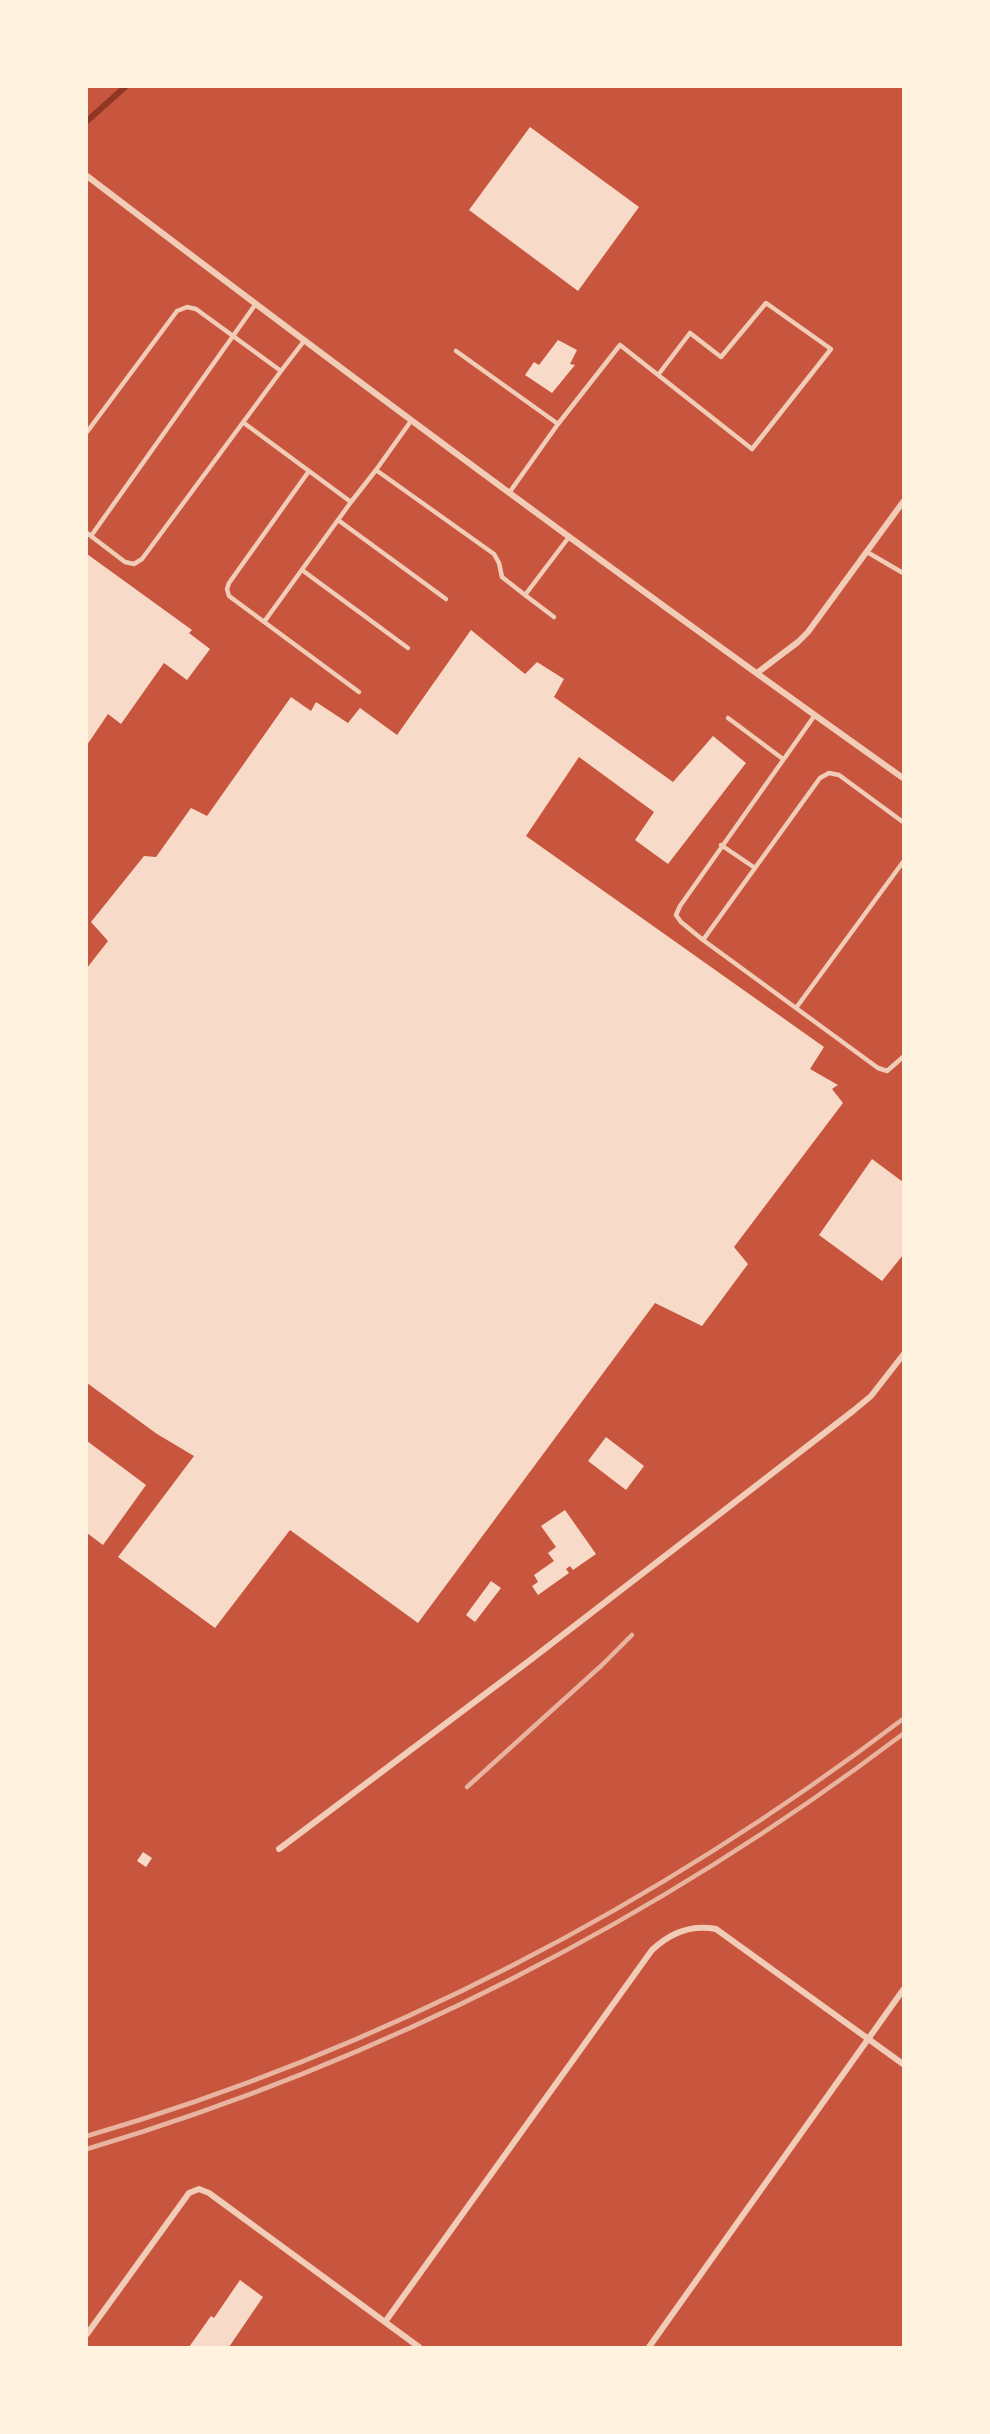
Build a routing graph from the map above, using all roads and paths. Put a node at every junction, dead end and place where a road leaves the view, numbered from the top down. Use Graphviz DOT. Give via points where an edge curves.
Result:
graph roads {
  1 [pos="87,176"];
  2 [pos="255,305"];
  3 [pos="233,337"];
  4 [pos="304,341"];
  5 [pos="456,351"];
  6 [pos="281,371"];
  7 [pos="658,375"];
  8 [pos="411,421"];
  9 [pos="244,423"];
  10 [pos="558,424"];
  11 [pos="87,432"];
  12 [pos="376,470"];
  13 [pos="309,471"];
  14 [pos="508,493"];
  15 [pos="351,502"];
  16 [pos="903,502"];
  17 [pos="338,520"];
  18 [pos="89,535"];
  19 [pos="569,537"];
  20 [pos="867,552"];
  21 [pos="302,570"];
  22 [pos="903,573"];
  23 [pos="525,596"];
  24 [pos="446,599"];
  25 [pos="554,617"];
  26 [pos="264,622"];
  27 [pos="408,648"];
  28 [pos="758,673"];
  29 [pos="359,692"];
  30 [pos="815,716"];
  31 [pos="728,718"];
  32 [pos="783,759"];
  33 [pos="903,778"];
  34 [pos="903,822"];
  35 [pos="721,845"];
  36 [pos="903,862"];
  37 [pos="755,868"];
  38 [pos="703,940"];
  39 [pos="796,1008"];
  40 [pos="903,1057"];
  41 [pos="903,1355"];
  42 [pos="279,1849"];
  43 [pos="903,1990"];
  44 [pos="868,2039"];
  45 [pos="903,2064"];
  46 [pos="385,2322"];
  47 [pos="87,2334"];
  48 [pos="419,2347"];
  49 [pos="649,2347"];
  1 -- 2 [label="street"];
  2 -- 3 [label="lane"];
  2 -- 4 [label="street"];
  3 -- 6 [label="lane"];
  3 -- 11 [label="lane" via="196,309 177,311"];
  3 -- 18 [label="lane"];
  4 -- 6 [label="lane"];
  4 -- 8 [label="street"];
  5 -- 10 [label="lane"];
  6 -- 9 [label="lane"];
  7 -- 7 [label="lane" via="752,449 831,350 766,303 722,357 690,333"];
  7 -- 10 [label="lane" via="620,345"];
  8 -- 12 [label="lane"];
  8 -- 14 [label="street"];
  9 -- 13 [label="lane"];
  9 -- 18 [label="lane" via="142,559 134,564 125,562"];
  10 -- 14 [label="lane"];
  12 -- 15 [label="lane"];
  12 -- 23 [label="lane" via="494,554 502,577"];
  13 -- 15 [label="lane"];
  13 -- 26 [label="lane" via="226,589 229,596"];
  14 -- 19 [label="street"];
  15 -- 17 [label="lane"];
  16 -- 20 [label="street"];
  17 -- 21 [label="lane"];
  17 -- 24 [label="lane"];
  19 -- 23 [label="lane"];
  19 -- 28 [label="street"];
  20 -- 22 [label="lane"];
  20 -- 28 [label="street" via="803,637"];
  21 -- 26 [label="lane"];
  21 -- 27 [label="lane"];
  23 -- 25 [label="lane"];
  26 -- 29 [label="lane"];
  28 -- 30 [label="street"];
  30 -- 32 [label="lane"];
  30 -- 33 [label="street"];
  31 -- 32 [label="lane"];
  32 -- 35 [label="lane"];
  34 -- 37 [label="lane" via="839,776 829,773 820,778"];
  35 -- 37 [label="lane"];
  35 -- 38 [label="lane" via="676,915"];
  36 -- 39 [label="lane"];
  37 -- 38 [label="lane"];
  38 -- 39 [label="lane"];
  39 -- 40 [label="lane" via="878,1068 887,1071"];
  41 -- 42 [label="street" via="871,1396 853,1411"];
  43 -- 44 [label="street"];
  44 -- 45 [label="street"];
  44 -- 46 [label="street" via="716,1929 688,1928 672,1935 652,1950"];
  44 -- 49 [label="street"];
  46 -- 47 [label="street" via="199,2189 189,2193"];
  46 -- 48 [label="street"];
}
